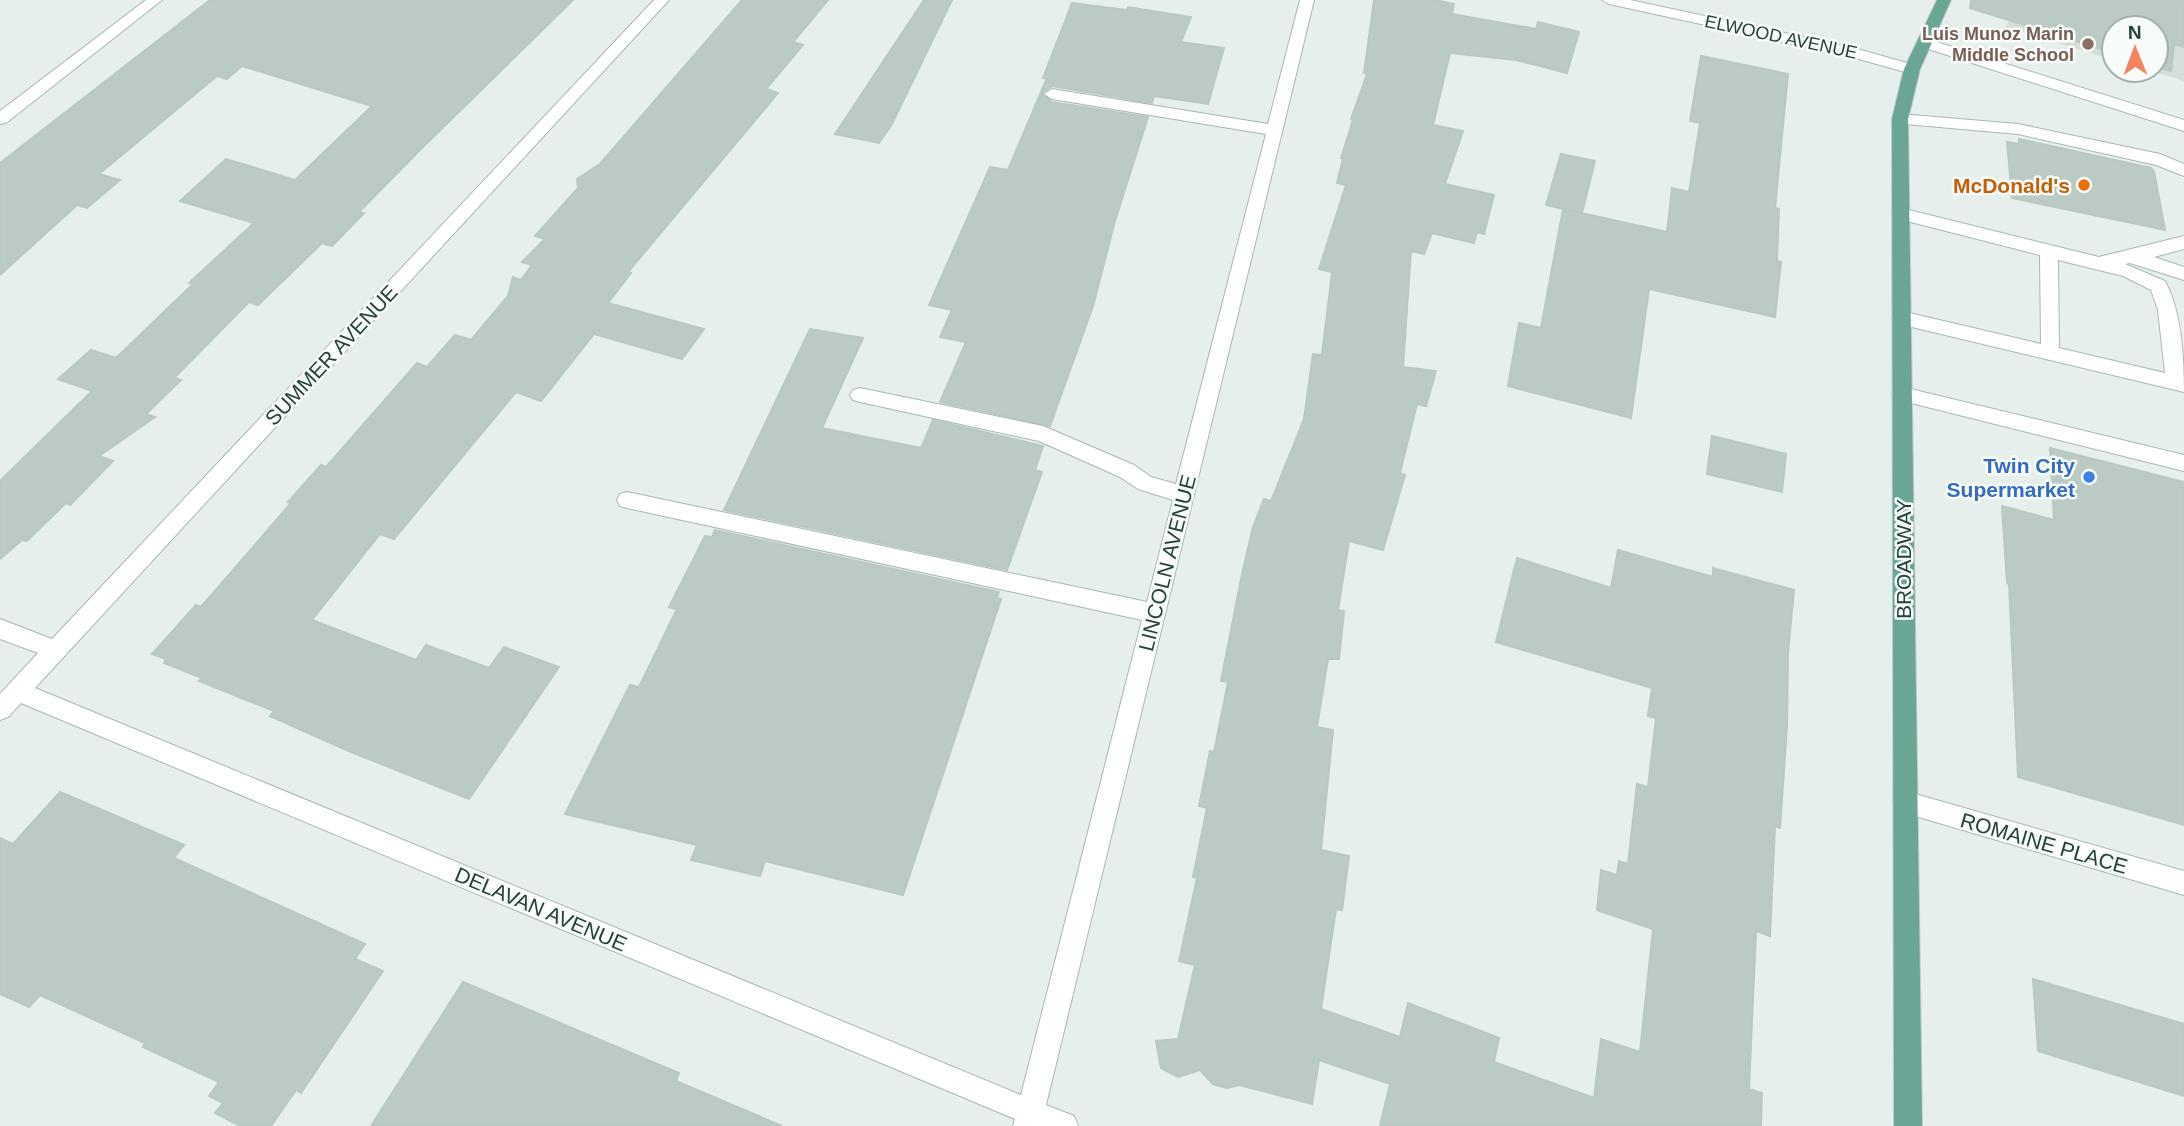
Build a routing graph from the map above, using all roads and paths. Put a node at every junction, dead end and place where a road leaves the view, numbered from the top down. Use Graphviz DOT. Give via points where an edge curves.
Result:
graph roads {
  1 [pos="155,0"];
  2 [pos="662,0"];
  3 [pos="1307,0"];
  4 [pos="1609,0"];
  5 [pos="1944,0"];
  6 [pos="1632,2"];
  7 [pos="1924,43"];
  8 [pos="1912,69"];
  9 [pos="1052,94"];
  10 [pos="0,118"];
  11 [pos="1900,119"];
  12 [pos="2184,126"];
  13 [pos="1275,130"];
  14 [pos="2184,170"];
  15 [pos="1900,214"];
  16 [pos="2184,242"];
  17 [pos="2049,250"];
  18 [pos="2130,257"];
  19 [pos="2100,263"];
  20 [pos="2184,274"];
  21 [pos="1901,318"];
  22 [pos="2050,353"];
  23 [pos="2179,383"];
  24 [pos="1902,394"];
  25 [pos="860,395"];
  26 [pos="2184,463"];
  27 [pos="1184,495"];
  28 [pos="627,500"];
  29 [pos="1155,613"];
  30 [pos="0,629"];
  31 [pos="55,650"];
  32 [pos="17,691"];
  33 [pos="0,710"];
  34 [pos="1905,802"];
  35 [pos="2184,883"];
  36 [pos="1028,1119"];
  37 [pos="1064,1126"];
  38 [pos="1908,1126"];
  1 -- 10 [label="street"];
  2 -- 31 [label="street, SUMMER AVENUE"];
  3 -- 13 [label="street, LINCOLN AVENUE"];
  4 -- 6 [label="street, ELWOOD AVENUE"];
  5 -- 7 [label="main road, BROADWAY"];
  6 -- 8 [label="street, ELWOOD AVENUE"];
  7 -- 8 [label="main road, BROADWAY"];
  7 -- 12 [label="street"];
  8 -- 11 [label="main road, BROADWAY"];
  9 -- 13 [label="street"];
  11 -- 14 [label="street" via="2018,129 2160,160"];
  11 -- 15 [label="main road, BROADWAY"];
  13 -- 27 [label="street, LINCOLN AVENUE"];
  15 -- 17 [label="street"];
  15 -- 21 [label="main road, BROADWAY"];
  16 -- 18 [label="street"];
  17 -- 19 [label="street"];
  17 -- 22 [label="street"];
  18 -- 19 [label="street"];
  18 -- 20 [label="street"];
  19 -- 23 [label="street" via="2159,286"];
  21 -- 22 [label="street"];
  21 -- 24 [label="main road, BROADWAY"];
  22 -- 23 [label="street"];
  24 -- 26 [label="street"];
  24 -- 34 [label="main road, BROADWAY"];
  25 -- 27 [label="street" via="1043,434 1146,483"];
  27 -- 29 [label="street, LINCOLN AVENUE"];
  28 -- 29 [label="street"];
  29 -- 36 [label="street, LINCOLN AVENUE"];
  30 -- 31 [label="street"];
  31 -- 32 [label="street, SUMMER AVENUE"];
  32 -- 33 [label="street, SUMMER AVENUE"];
  32 -- 36 [label="street, DELAVAN AVENUE"];
  34 -- 35 [label="street, ROMAINE PLACE"];
  34 -- 38 [label="main road, BROADWAY"];
  36 -- 37 [label="street, DELAVAN AVENUE"];
}
